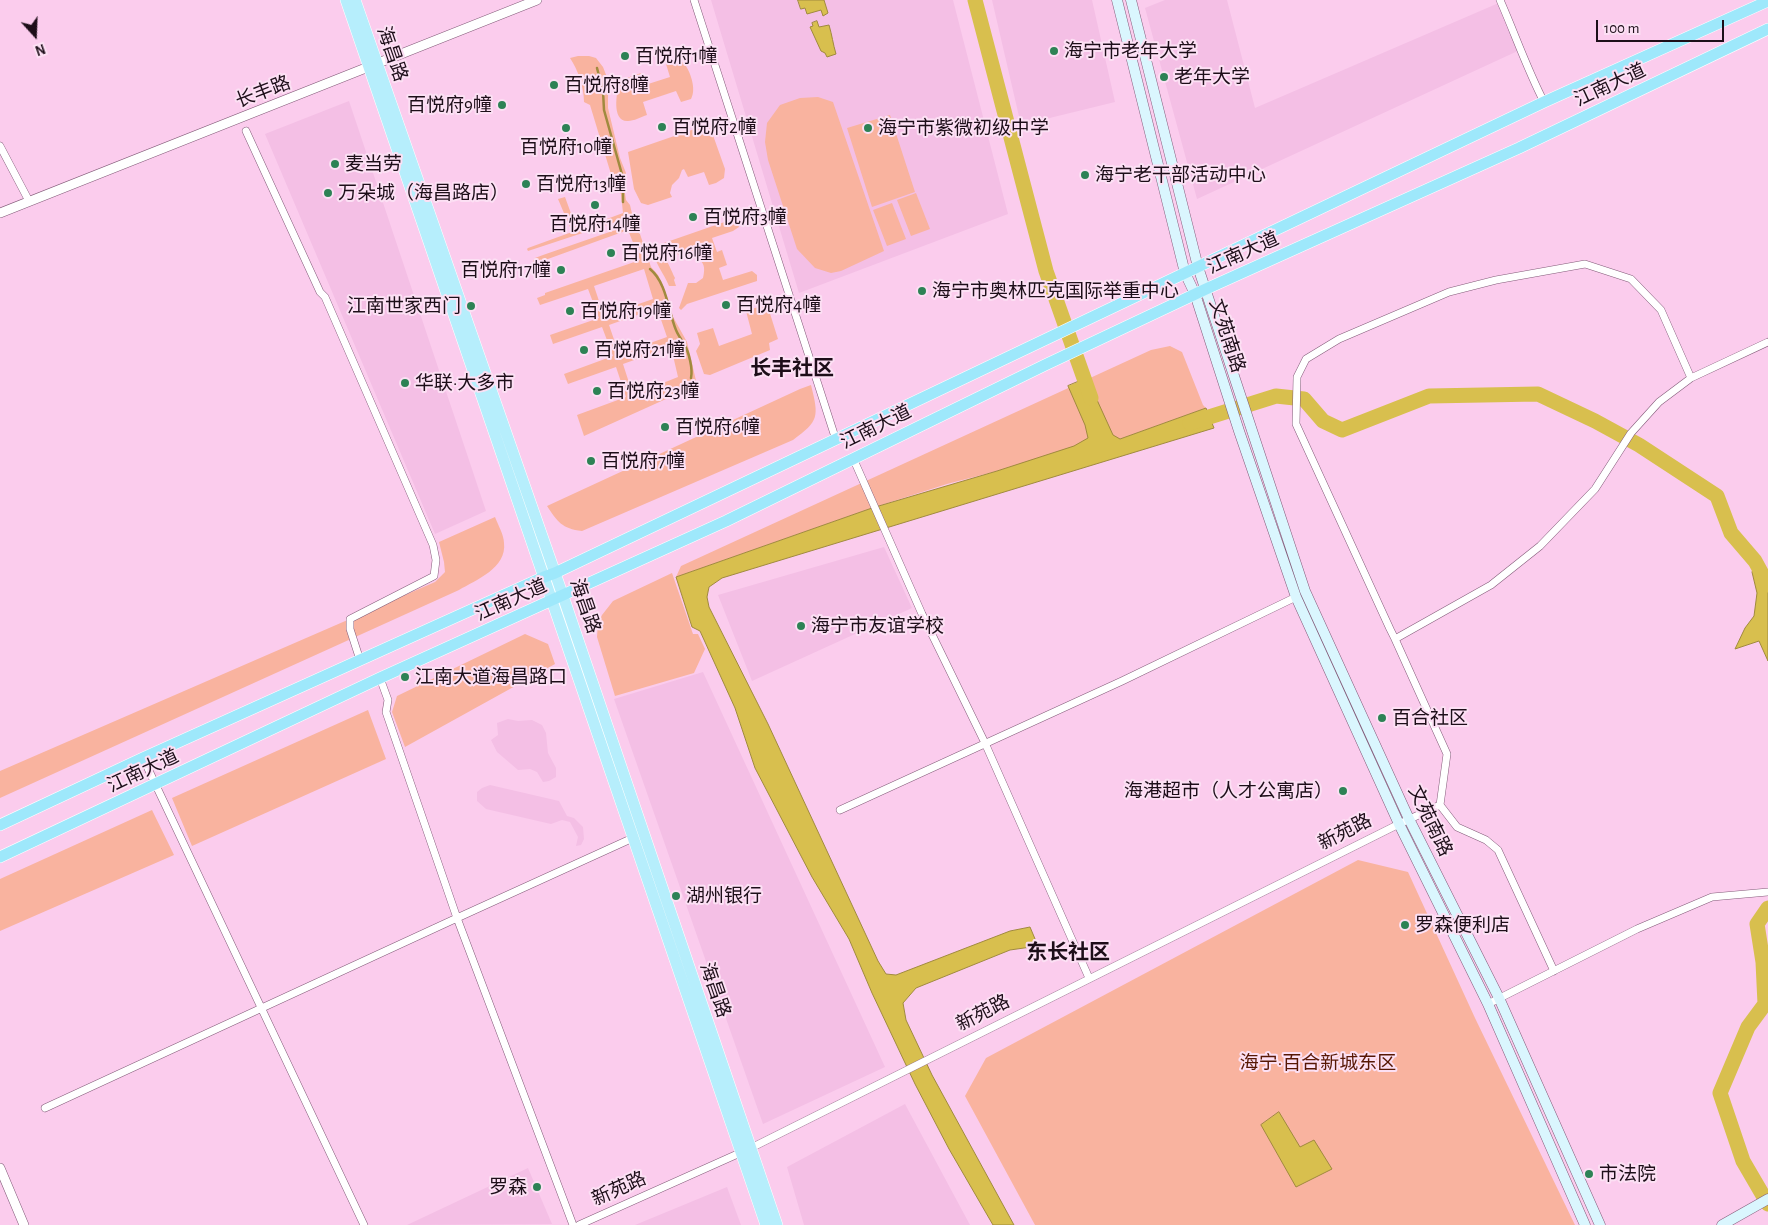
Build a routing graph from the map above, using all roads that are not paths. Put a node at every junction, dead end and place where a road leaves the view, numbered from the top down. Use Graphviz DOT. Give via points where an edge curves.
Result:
graph roads {
  1 [pos="346,0"];
  2 [pos="355,0"];
  3 [pos="537,0"];
  4 [pos="694,0"];
  5 [pos="1131,0"];
  6 [pos="1500,0"];
  7 [pos="1121,1"];
  8 [pos="1768,2"];
  9 [pos="1768,29"];
  10 [pos="373,66"];
  11 [pos="1544,102"];
  12 [pos="246,131"];
  13 [pos="0,146"];
  14 [pos="29,201"];
  15 [pos="0,213"];
  16 [pos="1198,267"];
  17 [pos="1185,273"];
  18 [pos="1200,292"];
  19 [pos="1768,342"];
  20 [pos="1691,378"];
  21 [pos="836,440"];
  22 [pos="853,458"];
  23 [pos="549,575"];
  24 [pos="1296,597"];
  25 [pos="558,598"];
  26 [pos="1395,640"];
  27 [pos="360,660"];
  28 [pos="380,678"];
  29 [pos="985,743"];
  30 [pos="143,758"];
  31 [pos="155,784"];
  32 [pos="1440,805"];
  33 [pos="840,810"];
  34 [pos="1409,819"];
  35 [pos="1399,824"];
  36 [pos="0,825"];
  37 [pos="638,836"];
  38 [pos="0,857"];
  39 [pos="1768,892"];
  40 [pos="457,918"];
  41 [pos="1554,971"];
  42 [pos="1090,978"];
  43 [pos="1499,998"];
  44 [pos="1488,1004"];
  45 [pos="261,1008"];
  46 [pos="45,1108"];
  47 [pos="746,1150"];
  48 [pos="0,1168"];
  49 [pos="1768,1199"];
  50 [pos="24,1225"];
  51 [pos="364,1225"];
  52 [pos="573,1225"];
  53 [pos="579,1225"];
  54 [pos="766,1225"];
  55 [pos="777,1225"];
  56 [pos="1585,1225"];
  57 [pos="1600,1225"];
  58 [pos="1722,1225"];
  1 -- 10 [label="main road, 海昌路"];
  2 -- 10 [label="main road, 海昌路"];
  3 -- 10 [label="street, 长丰路"];
  4 -- 21 [label="street"];
  5 -- 16 [label="main road, 文苑南路"];
  6 -- 11 [label="street"];
  7 -- 17 [label="main road, 文苑南路"];
  8 -- 11 [label="highway, 江南大道"];
  9 -- 18 [label="highway, 江南大道" via="1519,148"];
  10 -- 14 [label="street, 长丰路"];
  10 -- 23 [label="main road, 海昌路"];
  11 -- 16 [label="highway, 江南大道"];
  12 -- 27 [label="street" via="325,297 433,545 436,560 434,576 350,619"];
  13 -- 14 [label="street"];
  14 -- 15 [label="street, 长丰路"];
  16 -- 17 [label="highway, 江南大道"];
  16 -- 18 [label="main road, 文苑南路"];
  17 -- 18 [label="main road, 文苑南路"];
  17 -- 21 [label="highway, 江南大道"];
  18 -- 22 [label="highway, 江南大道"];
  18 -- 24 [label="main road, 文苑南路" via="1226,392"];
  18 -- 34 [label="main road, 文苑南路" via="1238,388 1305,592"];
  19 -- 20 [label="street"];
  20 -- 26 [label="street" via="1658,402 1631,433 1595,489 1540,546 1491,585"];
  20 -- 26 [label="street" via="1661,310 1632,279 1585,264 1448,292 1339,339 1306,358 1297,379 1296,424"];
  21 -- 23 [label="highway, 江南大道"];
  22 -- 25 [label="highway, 江南大道"];
  22 -- 29 [label="street" via="922,614"];
  23 -- 25 [label="main road, 海昌路"];
  23 -- 27 [label="highway, 江南大道"];
  24 -- 29 [label="street"];
  24 -- 35 [label="main road, 文苑南路"];
  25 -- 28 [label="highway, 江南大道"];
  25 -- 37 [label="main road, 海昌路"];
  26 -- 32 [label="street" via="1447,754"];
  27 -- 30 [label="highway, 江南大道"];
  28 -- 31 [label="highway, 江南大道"];
  28 -- 40 [label="street" via="388,700 386,712"];
  29 -- 33 [label="street"];
  29 -- 42 [label="street"];
  30 -- 31 [label="street"];
  30 -- 36 [label="highway, 江南大道"];
  31 -- 38 [label="highway, 江南大道"];
  31 -- 45 [label="street"];
  32 -- 34 [label="street, 新苑路"];
  32 -- 41 [label="street" via="1456,827 1486,840 1498,850"];
  34 -- 35 [label="street, 新苑路"];
  34 -- 43 [label="main road, 文苑南路"];
  35 -- 42 [label="street, 新苑路"];
  35 -- 44 [label="main road, 文苑南路"];
  37 -- 40 [label="street"];
  37 -- 47 [label="main road, 海昌路"];
  39 -- 41 [label="street" via="1712,897 1637,928"];
  40 -- 45 [label="street"];
  40 -- 52 [label="street"];
  41 -- 43 [label="street"];
  42 -- 47 [label="street, 新苑路"];
  43 -- 44 [label="street"];
  43 -- 57 [label="main road, 文苑南路"];
  44 -- 56 [label="main road, 文苑南路"];
  45 -- 46 [label="street"];
  45 -- 51 [label="street"];
  47 -- 53 [label="street, 新苑路"];
  47 -- 54 [label="main road, 海昌路"];
  47 -- 55 [label="main road, 海昌路"];
  48 -- 50 [label="street"];
  49 -- 58 [label="main road"];
}
